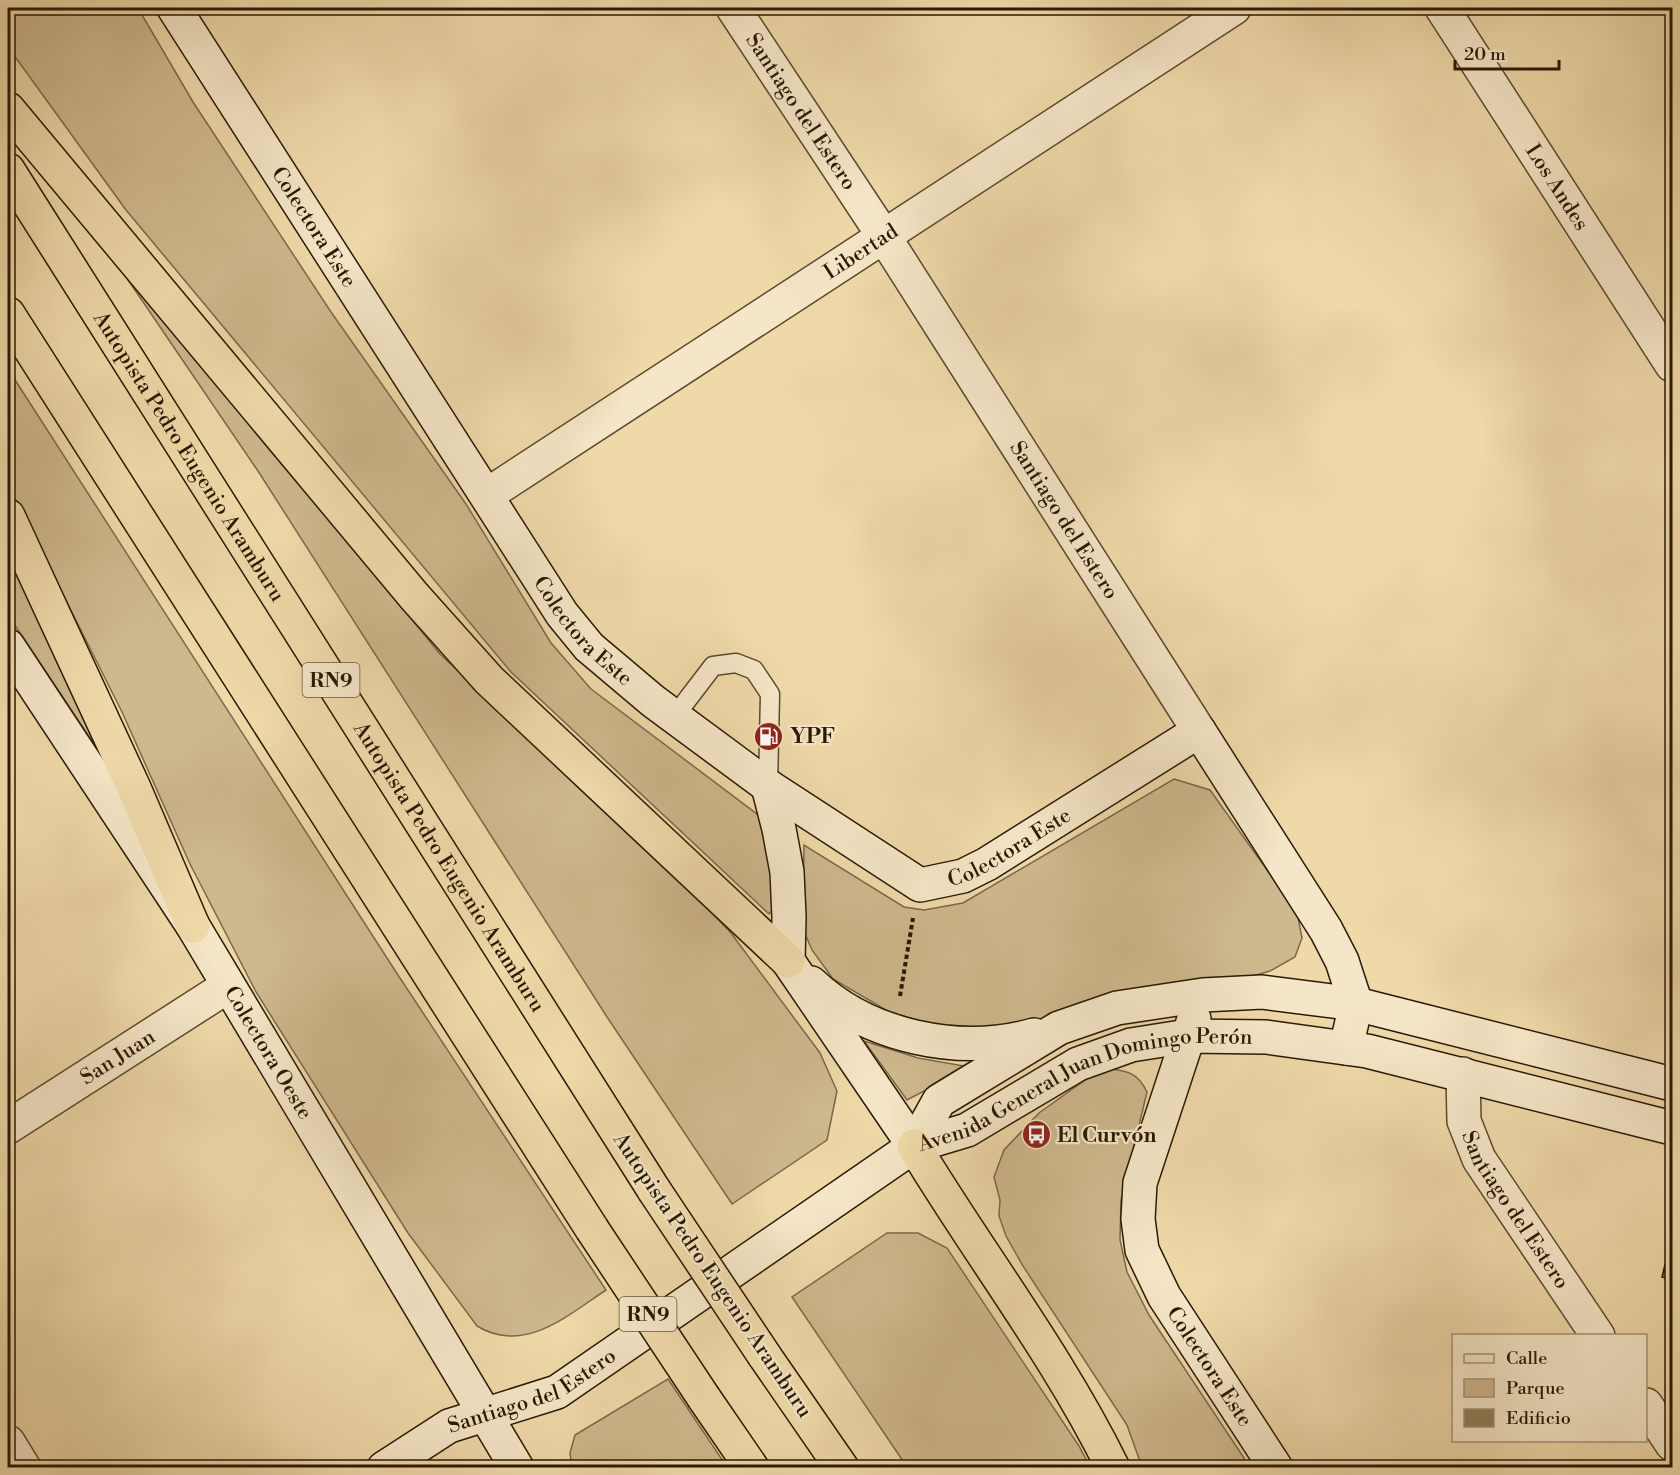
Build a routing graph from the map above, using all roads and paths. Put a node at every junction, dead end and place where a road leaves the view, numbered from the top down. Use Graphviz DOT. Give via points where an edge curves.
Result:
graph roads {
  1 [pos="174,8"];
  2 [pos="733,8"];
  3 [pos="1234,8"];
  4 [pos="1442,8"];
  5 [pos="8,109"];
  6 [pos="8,170"];
  7 [pos="883,235"];
  8 [pos="8,314"];
  9 [pos="1672,365"];
  10 [pos="487,495"];
  11 [pos="8,516"];
  12 [pos="8,646"];
  13 [pos="674,717"];
  14 [pos="1198,731"];
  15 [pos="768,786"];
  16 [pos="913,918"];
  17 [pos="192,926"];
  18 [pos="788,961"];
  19 [pos="228,986"];
  20 [pos="1203,995"];
  21 [pos="899,998"];
  22 [pos="1356,1004"];
  23 [pos="1059,1028"];
  24 [pos="1188,1036"];
  25 [pos="1346,1048"];
  26 [pos="1463,1074"];
  27 [pos="1672,1084"];
  28 [pos="8,1127"];
  29 [pos="1672,1128"];
  30 [pos="914,1146"];
  31 [pos="1598,1334"];
  32 [pos="1647,1406"];
  33 [pos="485,1414"];
  34 [pos="8,1442"];
  35 [pos="1672,1444"];
  36 [pos="24,1467"];
  37 [pos="384,1467"];
  38 [pos="518,1467"];
  39 [pos="752,1467"];
  40 [pos="842,1467"];
  41 [pos="1113,1467"];
  42 [pos="1276,1467"];
  1 -- 10 [label="street, Colectora Este"];
  2 -- 7 [label="street, Santiago del Estero"];
  3 -- 7 [label="street, Libertad"];
  4 -- 9 [label="street, Los Andes"];
  5 -- 18 [label="highway" via="414,596 489,680"];
  6 -- 40 [label="highway, Autopista Pedro Eugenio Aramburu / RN9, bridge" via="654,1190"];
  7 -- 10 [label="street, Libertad"];
  7 -- 14 [label="street, Santiago del Estero"];
  8 -- 39 [label="highway, RN9, bridge" via="592,1229"];
  10 -- 13 [label="street, Colectora Este" via="562,614 589,648"];
  11 -- 17 [label="highway" via="134,788"];
  12 -- 17 [label="street, Colectora Oeste"];
  13 -- 15 [label="street, Colectora Este"];
  13 -- 15 [label="lane" via="713,666 736,663 754,670 770,694"];
  14 -- 15 [label="street, Colectora Este" via="987,864 963,876 920,885"];
  14 -- 22 [label="street, Santiago del Estero" via="1326,930 1342,961"];
  15 -- 18 [label="street" via="787,872"];
  16 -- 21 [label="path"];
  17 -- 19 [label="street, Colectora Oeste"];
  18 -- 23 [label="street" via="819,990 854,1014 903,1034 975,1044 1018,1040"];
  18 -- 30 [label="street"];
  19 -- 28 [label="street, San Juan"];
  19 -- 33 [label="street, Colectora Oeste"];
  20 -- 22 [label="street, Avenida General Juan Domingo Perón" via="1262,992"];
  20 -- 23 [label="street, Avenida General Juan Domingo Perón" via="1117,1008"];
  20 -- 24 [label="street, Colectora Este"];
  22 -- 25 [label="street"];
  22 -- 27 [label="street, Avenida General Juan Domingo Perón"];
  23 -- 30 [label="street, Avenida General Juan Domingo Perón" via="939,1101"];
  24 -- 25 [label="street, Avenida General Juan Domingo Perón" via="1266,1037"];
  24 -- 30 [label="street, Avenida General Juan Domingo Perón" via="1131,1045 1078,1064 967,1130"];
  24 -- 42 [label="street, Colectora Este" via="1140,1183 1138,1219 1142,1250 1164,1296"];
  25 -- 26 [label="street, Avenida General Juan Domingo Perón"];
  26 -- 29 [label="street, Avenida General Juan Domingo Perón"];
  26 -- 31 [label="street, Santiago del Estero" via="1464,1121 1479,1159"];
  30 -- 33 [label="street, Santiago del Estero" via="557,1392"];
  30 -- 41 [label="highway" via="1045,1347"];
  32 -- 35 [label="street"];
  33 -- 37 [label="street, Santiago del Estero" via="449,1426"];
  33 -- 38 [label="street, Colectora Oeste"];
  34 -- 36 [label="street"];
}
